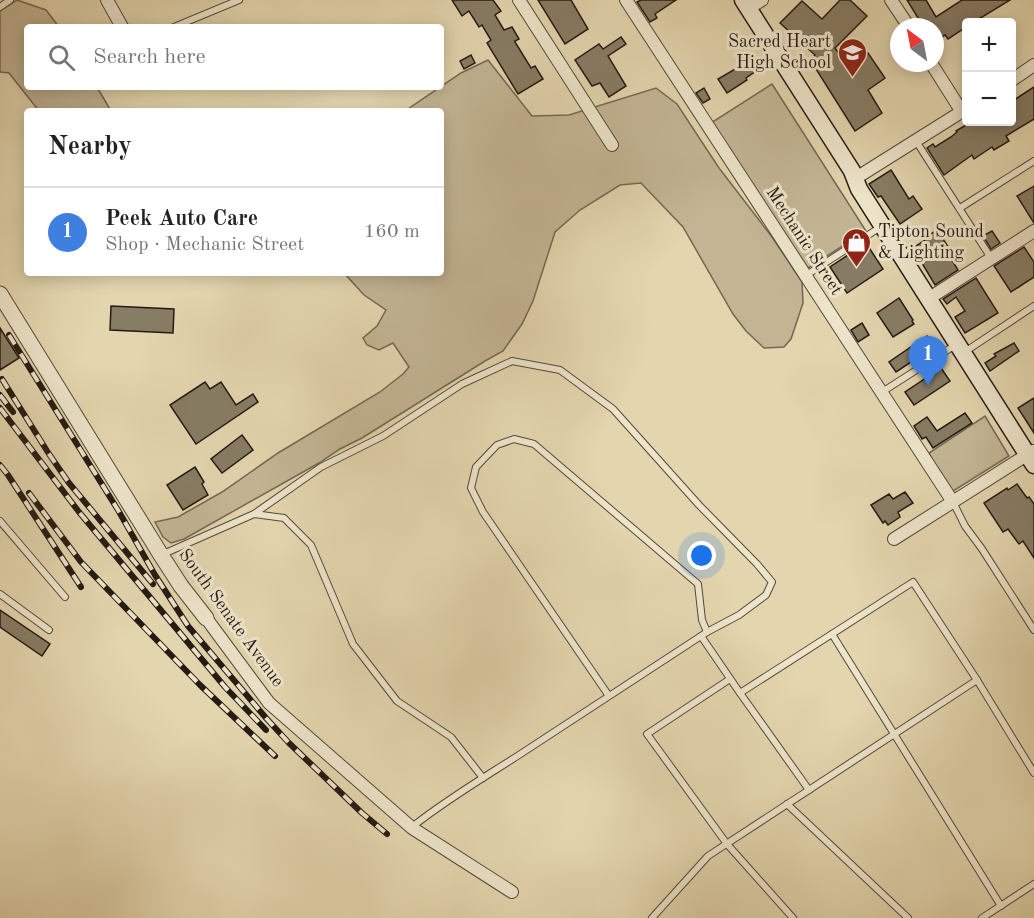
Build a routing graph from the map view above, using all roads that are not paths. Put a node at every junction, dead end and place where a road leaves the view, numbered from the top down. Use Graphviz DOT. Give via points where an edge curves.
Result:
graph roads {
  1 [pos="10,0"];
  2 [pos="107,0"];
  3 [pos="238,0"];
  4 [pos="519,0"];
  5 [pos="626,0"];
  6 [pos="891,0"];
  7 [pos="751,3"];
  8 [pos="0,7"];
  9 [pos="903,18"];
  10 [pos="120,24"];
  11 [pos="181,24"];
  12 [pos="1034,65"];
  13 [pos="937,72"];
  14 [pos="1016,77"];
  15 [pos="962,108"];
  16 [pos="962,112"];
  17 [pos="916,141"];
  18 [pos="612,145"];
  19 [pos="1034,161"];
  20 [pos="855,178"];
  21 [pos="960,208"];
  22 [pos="883,226"];
  23 [pos="1034,231"];
  24 [pos="992,258"];
  25 [pos="805,276"];
  26 [pos="0,294"];
  27 [pos="928,298"];
  28 [pos="1034,306"];
  29 [pos="960,349"];
  30 [pos="882,393"];
  31 [pos="1032,457"];
  32 [pos="953,502"];
  33 [pos="254,514"];
  34 [pos="0,521"];
  35 [pos="894,539"];
  36 [pos="161,555"];
  37 [pos="0,594"];
  38 [pos="65,597"];
  39 [pos="206,618"];
  40 [pos="49,630"];
  41 [pos="1034,630"];
  42 [pos="704,634"];
  43 [pos="832,634"];
  44 [pos="730,679"];
  45 [pos="977,680"];
  46 [pos="740,693"];
  47 [pos="609,696"];
  48 [pos="895,734"];
  49 [pos="1034,773"];
  50 [pos="483,778"];
  51 [pos="809,789"];
  52 [pos="787,804"];
  53 [pos="412,828"];
  54 [pos="727,843"];
  55 [pos="1034,885"];
  56 [pos="512,892"];
  57 [pos="1001,906"];
  58 [pos="652,918"];
  59 [pos="793,918"];
  60 [pos="908,918"];
  61 [pos="982,918"];
  1 -- 8 [label="lane"];
  2 -- 10 [label="street"];
  3 -- 11 [label="lane"];
  4 -- 18 [label="street"];
  5 -- 25 [label="street, Mechanic Street"];
  6 -- 9 [label="street"];
  7 -- 20 [label="main road"];
  12 -- 14 [label="street"];
  13 -- 15 [label="street"];
  16 -- 17 [label="street"];
  17 -- 20 [label="street"];
  17 -- 21 [label="lane"];
  19 -- 21 [label="lane"];
  20 -- 22 [label="main road"];
  21 -- 24 [label="lane"];
  22 -- 25 [label="lane"];
  22 -- 27 [label="main road"];
  23 -- 24 [label="street"];
  24 -- 27 [label="street"];
  25 -- 30 [label="street, Mechanic Street"];
  26 -- 36 [label="street, South Senate Avenue"];
  27 -- 29 [label="main road"];
  28 -- 29 [label="lane"];
  29 -- 30 [label="lane"];
  29 -- 31 [label="main road"];
  30 -- 32 [label="street, Mechanic Street"];
  31 -- 32 [label="street"];
  32 -- 35 [label="street"];
  32 -- 41 [label="lane" via="964,526"];
  33 -- 36 [label="lane"];
  33 -- 42 [label="lane" via="321,468 383,436 462,384 502,365 512,361 560,370 613,409 772,582 766,595"];
  33 -- 50 [label="lane" via="284,518 311,545 353,644 397,701 451,737"];
  34 -- 38 [label="lane"];
  36 -- 39 [label="street, South Senate Avenue"];
  37 -- 40 [label="lane"];
  39 -- 53 [label="street, South Senate Avenue" via="269,703"];
  42 -- 44 [label="lane"];
  42 -- 47 [label="lane"];
  42 -- 47 [label="lane" via="698,584 534,444 514,439 497,445 476,467 471,488 483,512"];
  43 -- 45 [label="lane" via="913,582"];
  43 -- 46 [label="lane"];
  43 -- 48 [label="lane"];
  44 -- 46 [label="lane"];
  44 -- 54 [label="lane" via="647,734"];
  45 -- 48 [label="lane"];
  45 -- 49 [label="lane"];
  46 -- 51 [label="lane"];
  47 -- 50 [label="lane"];
  48 -- 51 [label="lane"];
  48 -- 57 [label="lane"];
  50 -- 53 [label="lane"];
  51 -- 52 [label="lane"];
  52 -- 54 [label="lane"];
  52 -- 60 [label="lane"];
  53 -- 56 [label="street, South Senate Avenue"];
  54 -- 58 [label="lane" via="708,856"];
  54 -- 59 [label="lane"];
  55 -- 57 [label="lane"];
  57 -- 61 [label="lane"];
}
